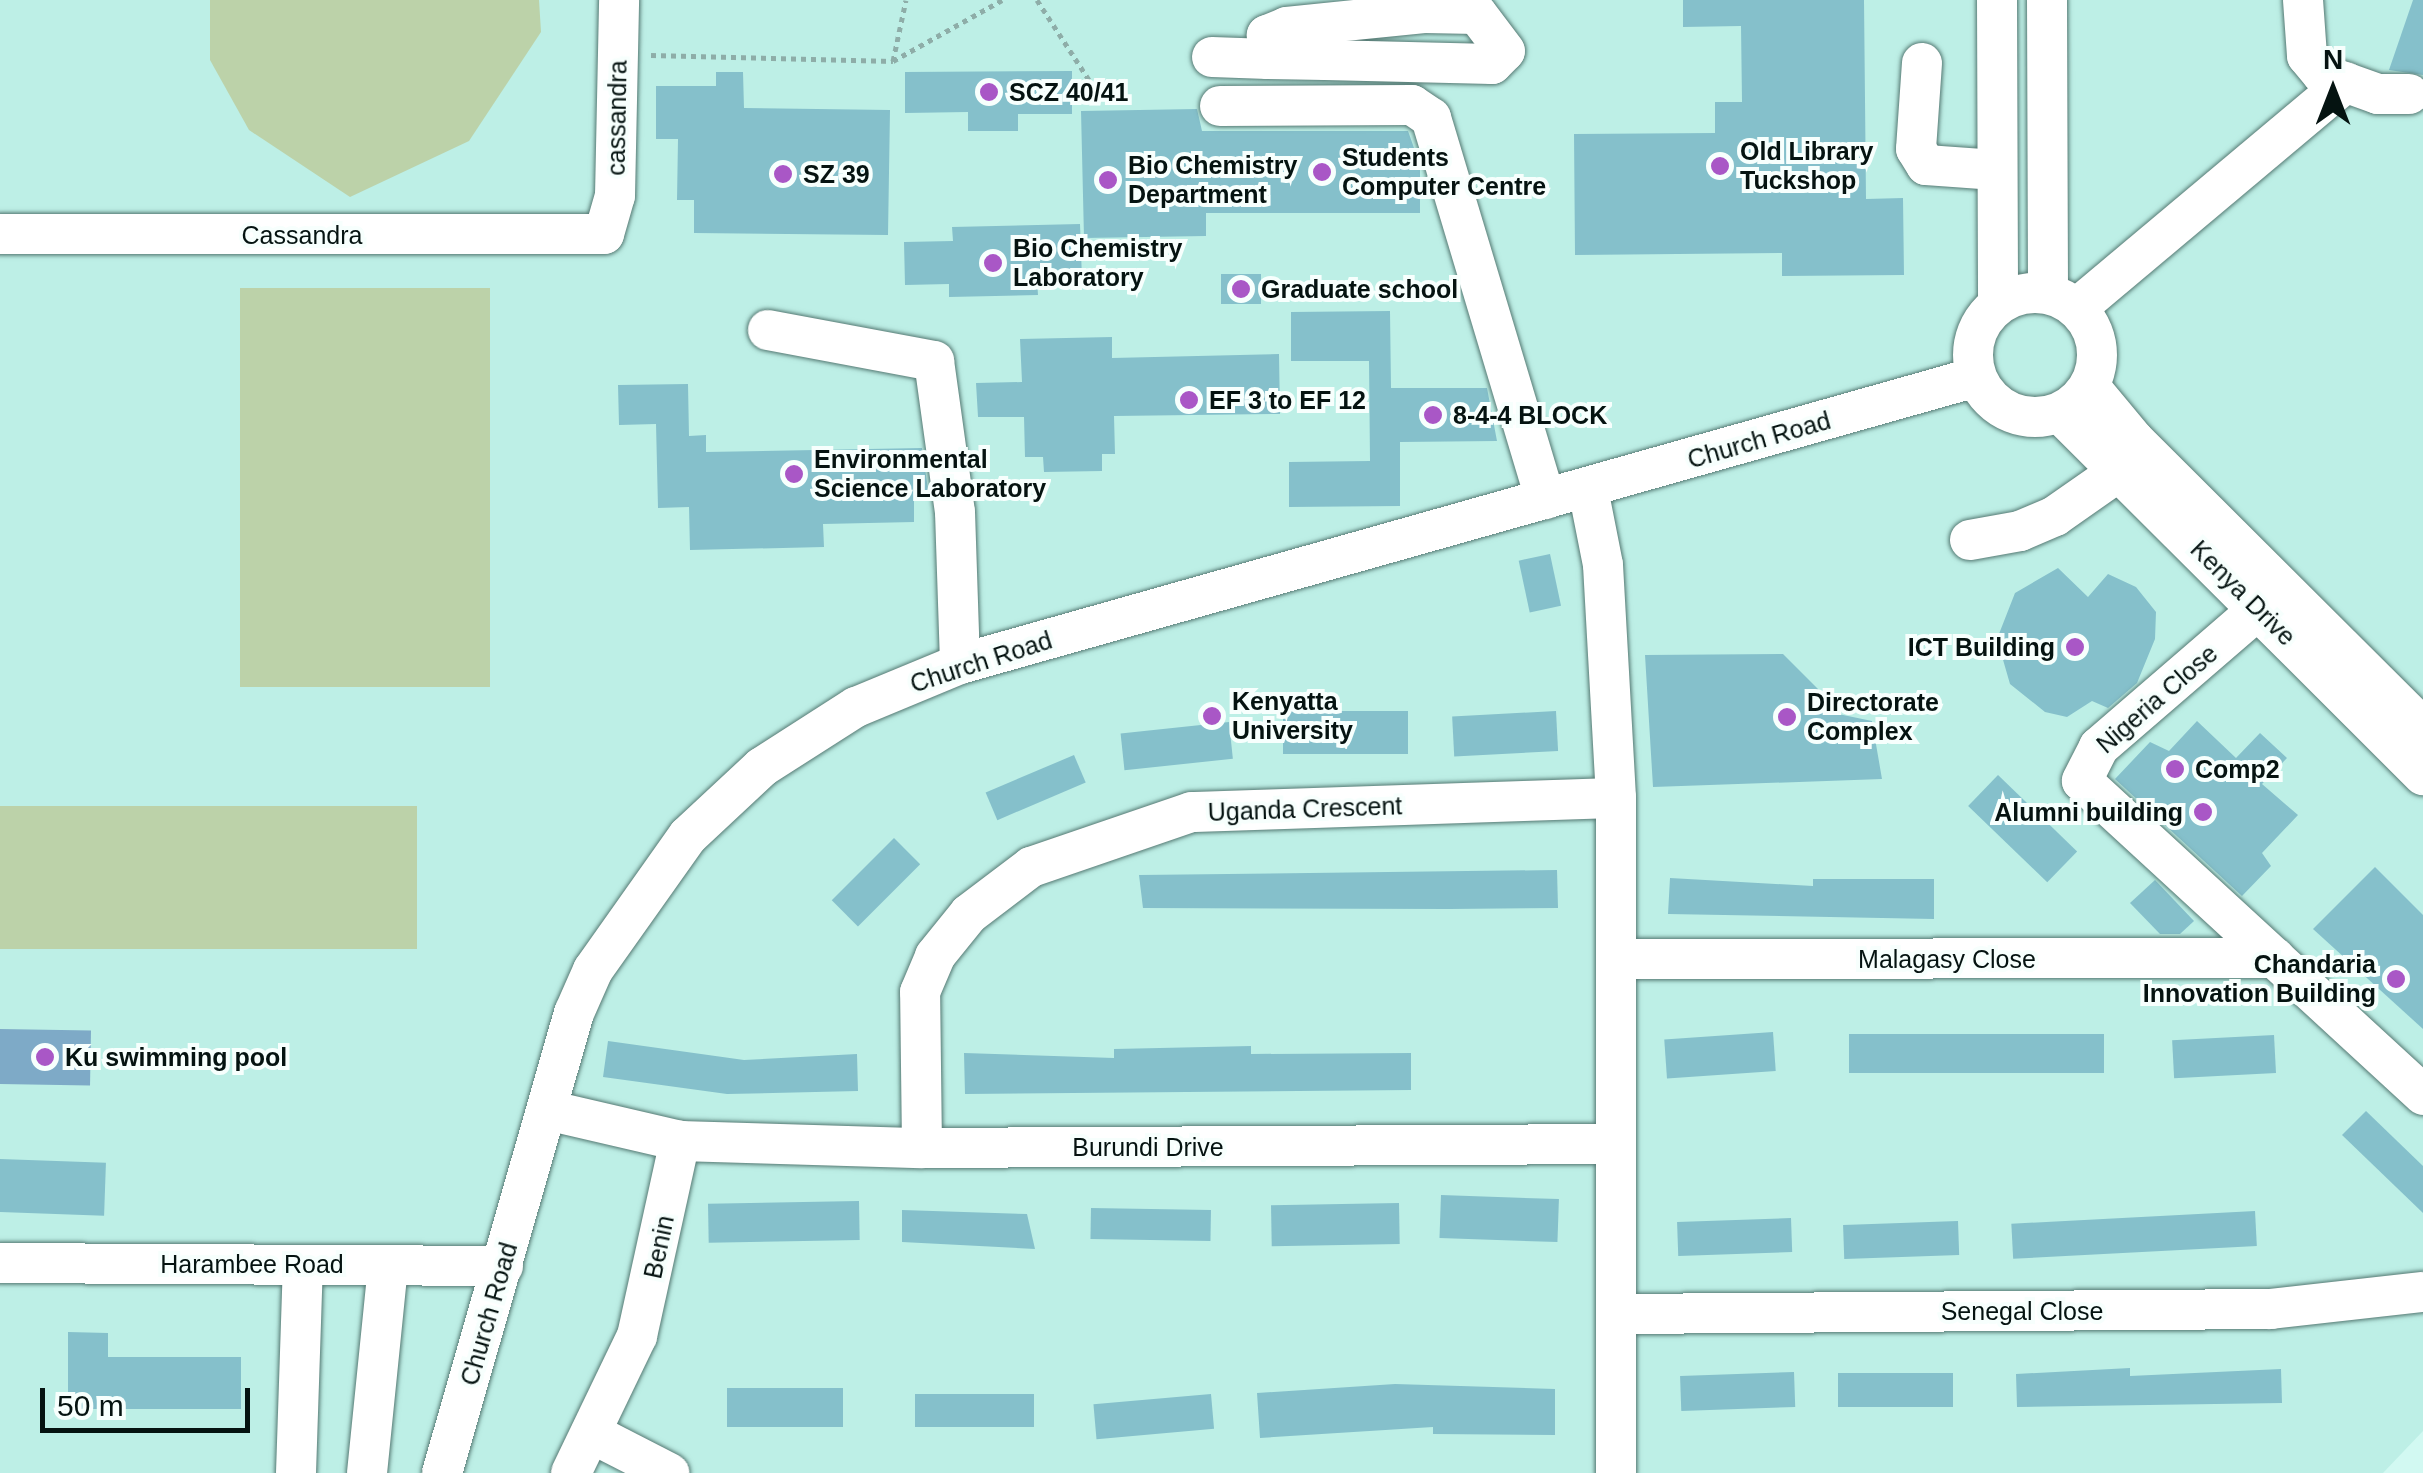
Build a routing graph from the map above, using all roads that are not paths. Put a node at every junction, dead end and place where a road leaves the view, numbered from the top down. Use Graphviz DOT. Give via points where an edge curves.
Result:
graph roads {
  1 [pos="619,0"];
  2 [pos="1997,0"];
  3 [pos="2047,0"];
  4 [pos="2302,0"];
  5 [pos="1212,57"];
  6 [pos="1268,59"];
  7 [pos="1325,60"];
  8 [pos="1922,63"];
  9 [pos="2346,82"];
  10 [pos="2409,94"];
  11 [pos="1323,105"];
  12 [pos="1220,106"];
  13 [pos="1996,170"];
  14 [pos="0,234"];
  15 [pos="604,234"];
  16 [pos="2062,301"];
  17 [pos="1998,304"];
  18 [pos="768,330"];
  19 [pos="1976,377"];
  20 [pos="2090,386"];
  21 [pos="2060,413"];
  22 [pos="2118,472"];
  23 [pos="1588,489"];
  24 [pos="1545,499"];
  25 [pos="1970,540"];
  26 [pos="2260,608"];
  27 [pos="960,664"];
  28 [pos="2423,728"];
  29 [pos="2423,775"];
  30 [pos="1616,798"];
  31 [pos="2276,958"];
  32 [pos="1619,959"];
  33 [pos="2423,1095"];
  34 [pos="547,1110"];
  35 [pos="680,1140"];
  36 [pos="1616,1144"];
  37 [pos="922,1148"];
  38 [pos="0,1263"];
  39 [pos="303,1265"];
  40 [pos="388,1265"];
  41 [pos="503,1266"];
  42 [pos="2423,1292"];
  43 [pos="1620,1314"];
  44 [pos="591,1433"];
  45 [pos="296,1473"];
  46 [pos="367,1473"];
  47 [pos="442,1473"];
  48 [pos="571,1473"];
  49 [pos="668,1473"];
  50 [pos="1616,1473"];
  1 -- 15 [label="lane, cassandra" via="614,196"];
  2 -- 13 [label="lane"];
  3 -- 16 [label="lane"];
  4 -- 9 [label="lane" via="2307,56 2322,74"];
  5 -- 6 [label="lane"];
  6 -- 7 [label="lane"];
  6 -- 7 [label="lane" via="1267,35 1287,27 1424,13 1477,14 1505,51 1492,64"];
  7 -- 11 [label="lane"];
  8 -- 13 [label="lane" via="1916,149 1926,165"];
  9 -- 10 [label="lane" via="2378,94"];
  9 -- 16 [label="lane"];
  11 -- 12 [label="lane"];
  11 -- 24 [label="lane" via="1412,105 1431,118"];
  13 -- 17 [label="lane"];
  14 -- 15 [label="lane, Cassandra"];
  16 -- 17 [label="lane" via="2016,295"];
  16 -- 20 [label="lane" via="2098,345"];
  17 -- 19 [label="lane" via="1975,337"];
  18 -- 27 [label="lane" via="934,360 955,512"];
  19 -- 21 [label="lane" via="2010,412 2040,418"];
  19 -- 23 [label="lane, Church Road"];
  20 -- 21 [label="lane"];
  20 -- 28 [label="lane, Kenya Drive" via="2134,440"];
  21 -- 22 [label="lane, Kenya Drive"];
  22 -- 25 [label="lane" via="2054,516 2020,531"];
  22 -- 26 [label="lane, Kenya Drive"];
  23 -- 24 [label="lane, Church Road"];
  23 -- 30 [label="lane" via="1603,565"];
  24 -- 27 [label="lane, Church Road"];
  26 -- 29 [label="lane, Kenya Drive"];
  26 -- 31 [label="lane, Nigeria Close" via="2098,746 2082,781"];
  27 -- 34 [label="lane, Church Road" via="856,707 762,767 688,836 593,970"];
  30 -- 32 [label="lane"];
  30 -- 37 [label="lane, Uganda Crescent" via="1192,812 1031,867 969,914 935,956 920,992"];
  31 -- 32 [label="lane, Malagasy Close"];
  31 -- 33 [label="lane"];
  32 -- 36 [label="lane"];
  34 -- 35 [label="lane"];
  34 -- 41 [label="lane, Church Road"];
  35 -- 37 [label="lane, Burundi Drive"];
  35 -- 44 [label="lane, Benin" via="648,1302"];
  36 -- 37 [label="lane, Burundi Drive"];
  36 -- 43 [label="lane"];
  38 -- 39 [label="lane, Harambee Road"];
  39 -- 40 [label="lane, Harambee Road"];
  39 -- 45 [label="lane"];
  40 -- 41 [label="lane, Harambee Road"];
  40 -- 46 [label="lane"];
  41 -- 47 [label="lane, Church Road"];
  42 -- 43 [label="lane, Senegal Close" via="2271,1309"];
  43 -- 50 [label="lane"];
  44 -- 48 [label="lane, Benin"];
  44 -- 49 [label="lane"];
}
